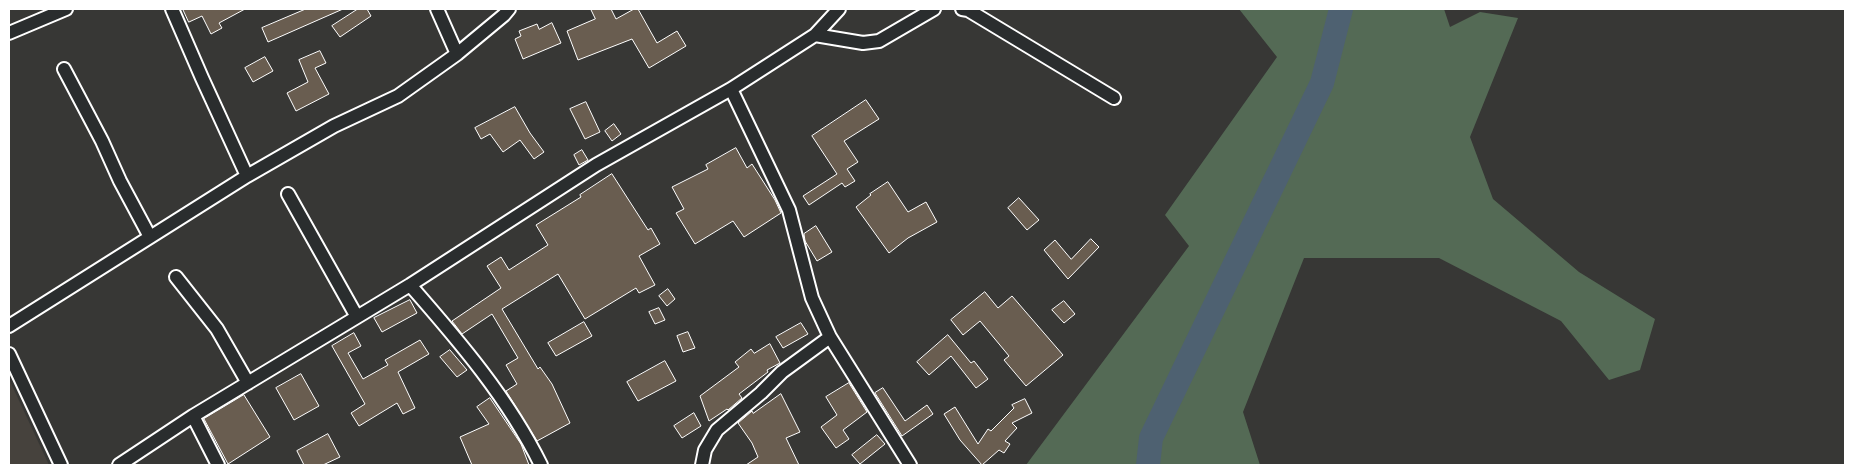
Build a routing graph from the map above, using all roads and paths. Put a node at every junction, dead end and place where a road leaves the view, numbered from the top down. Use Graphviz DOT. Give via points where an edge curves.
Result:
graph roads {
  1 [pos="66,9"];
  2 [pos="172,9"];
  3 [pos="437,9"];
  4 [pos="509,9"];
  5 [pos="839,9"];
  6 [pos="934,9"];
  7 [pos="962,9"];
  8 [pos="9,33"];
  9 [pos="815,35"];
  10 [pos="457,54"];
  11 [pos="64,69"];
  12 [pos="730,88"];
  13 [pos="1114,98"];
  14 [pos="248,176"];
  15 [pos="288,194"];
  16 [pos="150,237"];
  17 [pos="176,277"];
  18 [pos="410,285"];
  19 [pos="357,318"];
  20 [pos="9,326"];
  21 [pos="830,336"];
  22 [pos="9,354"];
  23 [pos="248,383"];
  24 [pos="193,416"];
  25 [pos="61,465"];
  26 [pos="119,465"];
  27 [pos="218,465"];
  28 [pos="541,465"];
  29 [pos="702,465"];
  30 [pos="910,465"];
  1 -- 8 [label="street"];
  2 -- 14 [label="street"];
  3 -- 10 [label="street"];
  4 -- 10 [label="street"];
  5 -- 9 [label="street"];
  6 -- 9 [label="street" via="880,41 864,43"];
  7 -- 13 [label="street"];
  9 -- 12 [label="street"];
  10 -- 14 [label="street" via="398,96 334,126"];
  11 -- 16 [label="street"];
  12 -- 18 [label="street" via="596,165"];
  12 -- 21 [label="street" via="789,210 812,298"];
  14 -- 16 [label="street"];
  15 -- 19 [label="street"];
  16 -- 20 [label="street"];
  17 -- 23 [label="street" via="217,329"];
  18 -- 19 [label="street"];
  18 -- 28 [label="street" via="470,354 504,401"];
  19 -- 23 [label="street"];
  21 -- 29 [label="street" via="782,372 717,430 705,450"];
  21 -- 30 [label="street"];
  22 -- 25 [label="street"];
  23 -- 24 [label="street"];
  24 -- 26 [label="street"];
  24 -- 27 [label="street"];
}
